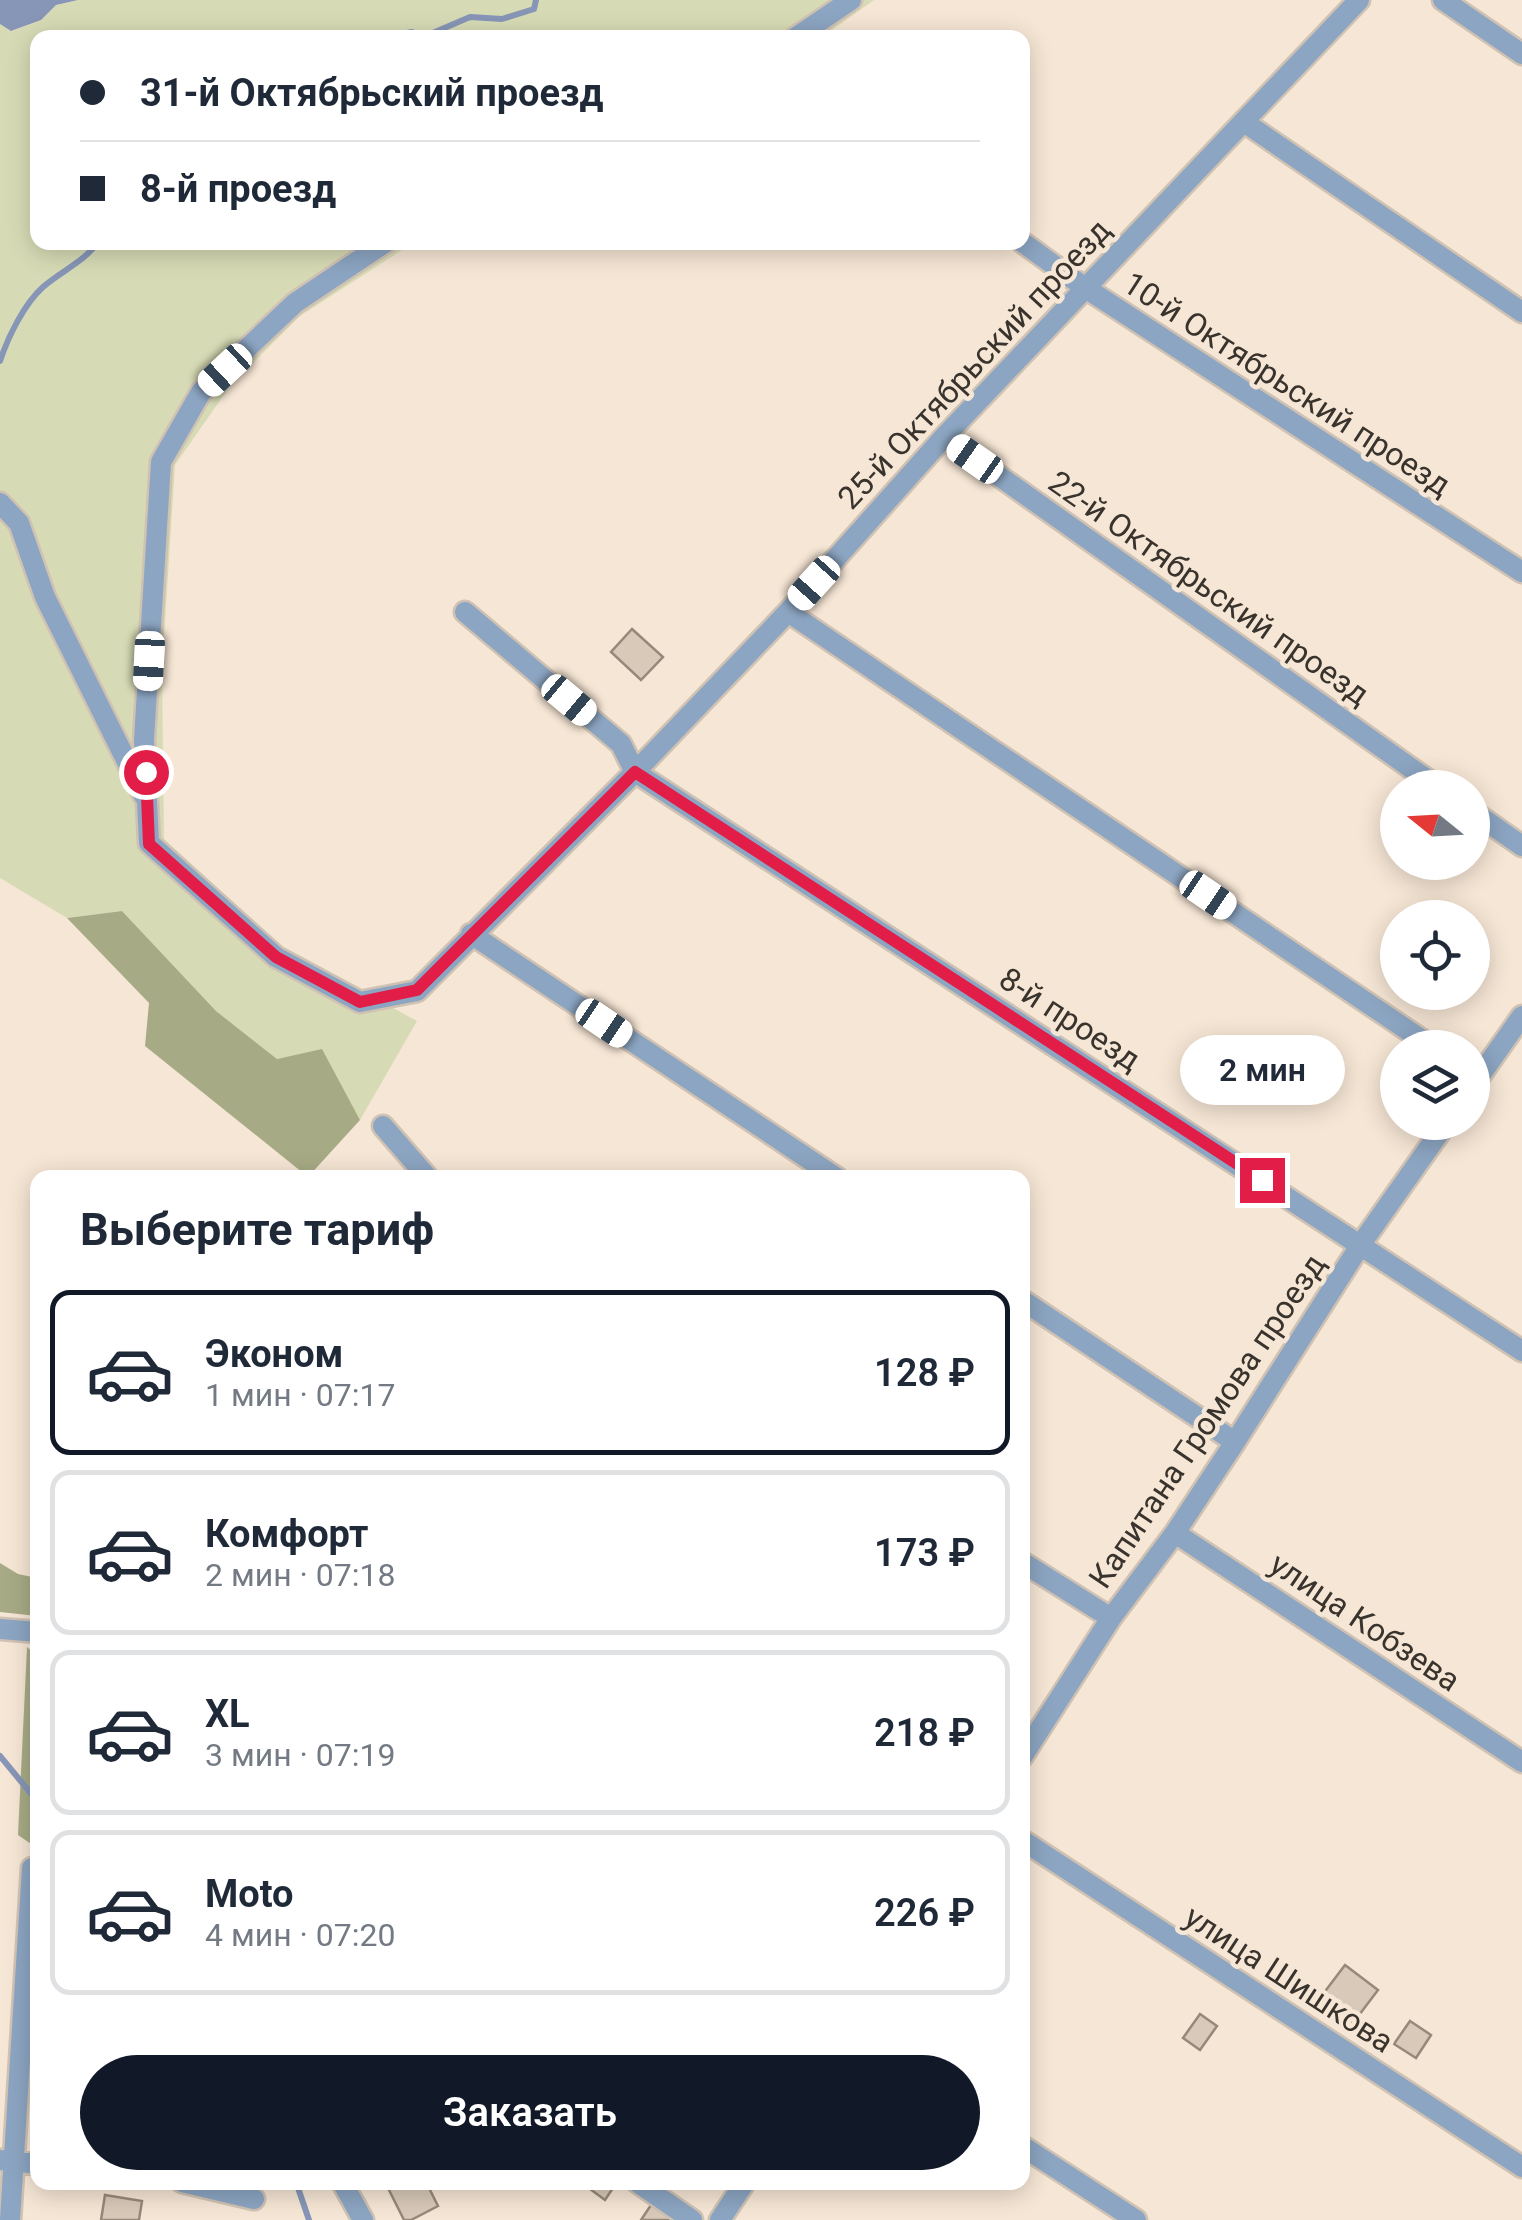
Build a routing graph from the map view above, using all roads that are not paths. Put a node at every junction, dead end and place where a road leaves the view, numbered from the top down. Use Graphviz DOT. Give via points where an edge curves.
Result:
graph roads {
  1 [pos="851,0"];
  2 [pos="1358,0"];
  3 [pos="1443,0"];
  4 [pos="808,30"];
  5 [pos="1522,54"];
  6 [pos="1244,122"];
  7 [pos="1030,248"];
  8 [pos="374,250"];
  9 [pos="1084,287"];
  10 [pos="1522,312"];
  11 [pos="944,437"];
  12 [pos="0,503"];
  13 [pos="1522,572"];
  14 [pos="465,612"];
  15 [pos="788,612"];
  16 [pos="1415,770"];
  17 [pos="635,772"];
  18 [pos="147,802"];
  19 [pos="1490,824"];
  20 [pos="1522,846"];
  21 [pos="472,934"];
  22 [pos="1522,1016"];
  23 [pos="1407,1030"];
  24 [pos="1490,1059"];
  25 [pos="383,1126"];
  26 [pos="1434,1140"];
  27 [pos="421,1170"];
  28 [pos="826,1170"];
  29 [pos="1361,1244"];
  30 [pos="1030,1305"];
  31 [pos="1522,1351"];
  32 [pos="1236,1442"];
  33 [pos="1175,1532"];
  34 [pos="1030,1567"];
  35 [pos="1111,1618"];
  36 [pos="0,1629"];
  37 [pos="30,1631"];
  38 [pos="1030,1745"];
  39 [pos="1522,1762"];
  40 [pos="1030,1845"];
  41 [pos="30,1892"];
  42 [pos="1030,2151"];
  43 [pos="8,2161"];
  44 [pos="1522,2167"];
  45 [pos="216,2190"];
  46 [pos="346,2190"];
  47 [pos="648,2190"];
  48 [pos="740,2190"];
  49 [pos="254,2199"];
  50 [pos="10,2220"];
  51 [pos="363,2220"];
  52 [pos="692,2220"];
  53 [pos="720,2220"];
  54 [pos="1136,2220"];
  1 -- 4 [label="street"];
  2 -- 6 [label="street, 25-й Октябрьский проезд"];
  3 -- 5 [label="street"];
  6 -- 9 [label="street, 25-й Октябрьский проезд"];
  6 -- 10 [label="street"];
  7 -- 9 [label="street, 10-й Октябрьский проезд"];
  8 -- 18 [label="street" via="295,304 201,392 160,462 144,740"];
  9 -- 11 [label="street, 25-й Октябрьский проезд"];
  9 -- 13 [label="street, 10-й Октябрьский проезд"];
  11 -- 15 [label="street, 25-й Октябрьский проезд"];
  11 -- 16 [label="street, 22-й Октябрьский проезд"];
  12 -- 18 [label="street" via="19,523 45,597"];
  14 -- 17 [label="street" via="621,744"];
  15 -- 17 [label="street, 25-й Октябрьский проезд"];
  15 -- 23 [label="street"];
  17 -- 21 [label="street, 25-й Октябрьский проезд"];
  17 -- 29 [label="street, 8-й проезд"];
  18 -- 21 [label="street, 25-й Октябрьский проезд" via="149,844 276,957 360,1002 417,990"];
  19 -- 20 [label="street"];
  21 -- 28 [label="street"];
  22 -- 24 [label="street"];
  25 -- 27 [label="street"];
  26 -- 29 [label="street, Капитана Громова проезд"];
  29 -- 31 [label="street, 8-й проезд"];
  29 -- 32 [label="street, Капитана Громова проезд"];
  30 -- 32 [label="street"];
  32 -- 33 [label="street, Капитана Громова проезд"];
  33 -- 35 [label="street, Капитана Громова проезд"];
  33 -- 39 [label="street, улица Кобзева"];
  34 -- 35 [label="street"];
  35 -- 38 [label="street, Капитана Громова проезд"];
  36 -- 37 [label="street"];
  40 -- 44 [label="street, улица Шишкова"];
  41 -- 43 [label="street"];
  42 -- 54 [label="street"];
  43 -- 50 [label="street"];
  45 -- 49 [label="street"];
  46 -- 51 [label="street"];
  47 -- 52 [label="street"];
  48 -- 53 [label="street"];
}
